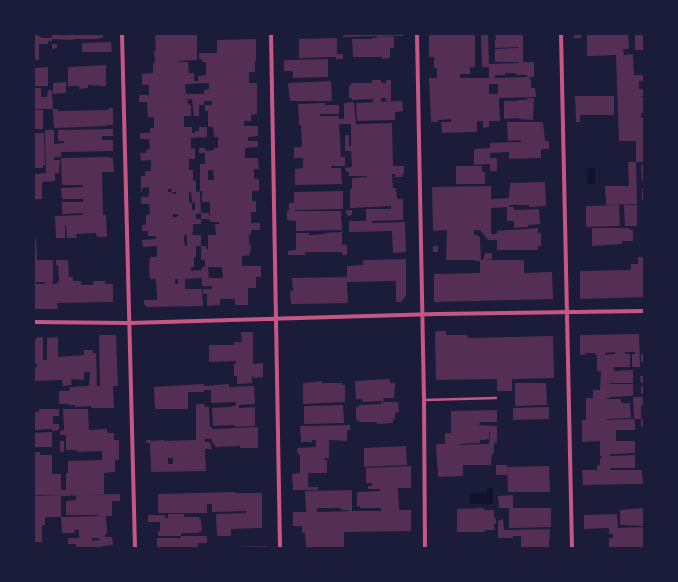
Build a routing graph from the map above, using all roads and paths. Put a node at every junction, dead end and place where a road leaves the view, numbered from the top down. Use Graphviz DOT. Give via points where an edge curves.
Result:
graph roads {
  1 [pos="122,34"];
  2 [pos="271,34"];
  3 [pos="417,34"];
  4 [pos="561,34"];
  5 [pos="644,311"];
  6 [pos="568,312"];
  7 [pos="422,315"];
  8 [pos="276,320"];
  9 [pos="34,322"];
  10 [pos="130,323"];
  11 [pos="496,398"];
  12 [pos="424,400"];
  13 [pos="135,548"];
  14 [pos="280,548"];
  15 [pos="425,548"];
  16 [pos="572,548"];
  1 -- 10 [label="street"];
  2 -- 8 [label="street"];
  3 -- 7 [label="street"];
  4 -- 6 [label="street"];
  5 -- 6 [label="street"];
  6 -- 7 [label="street"];
  6 -- 16 [label="street"];
  7 -- 8 [label="street"];
  7 -- 12 [label="street"];
  8 -- 10 [label="street"];
  8 -- 14 [label="street"];
  9 -- 10 [label="street"];
  10 -- 13 [label="street"];
  11 -- 12 [label="lane"];
  12 -- 15 [label="street"];
}
